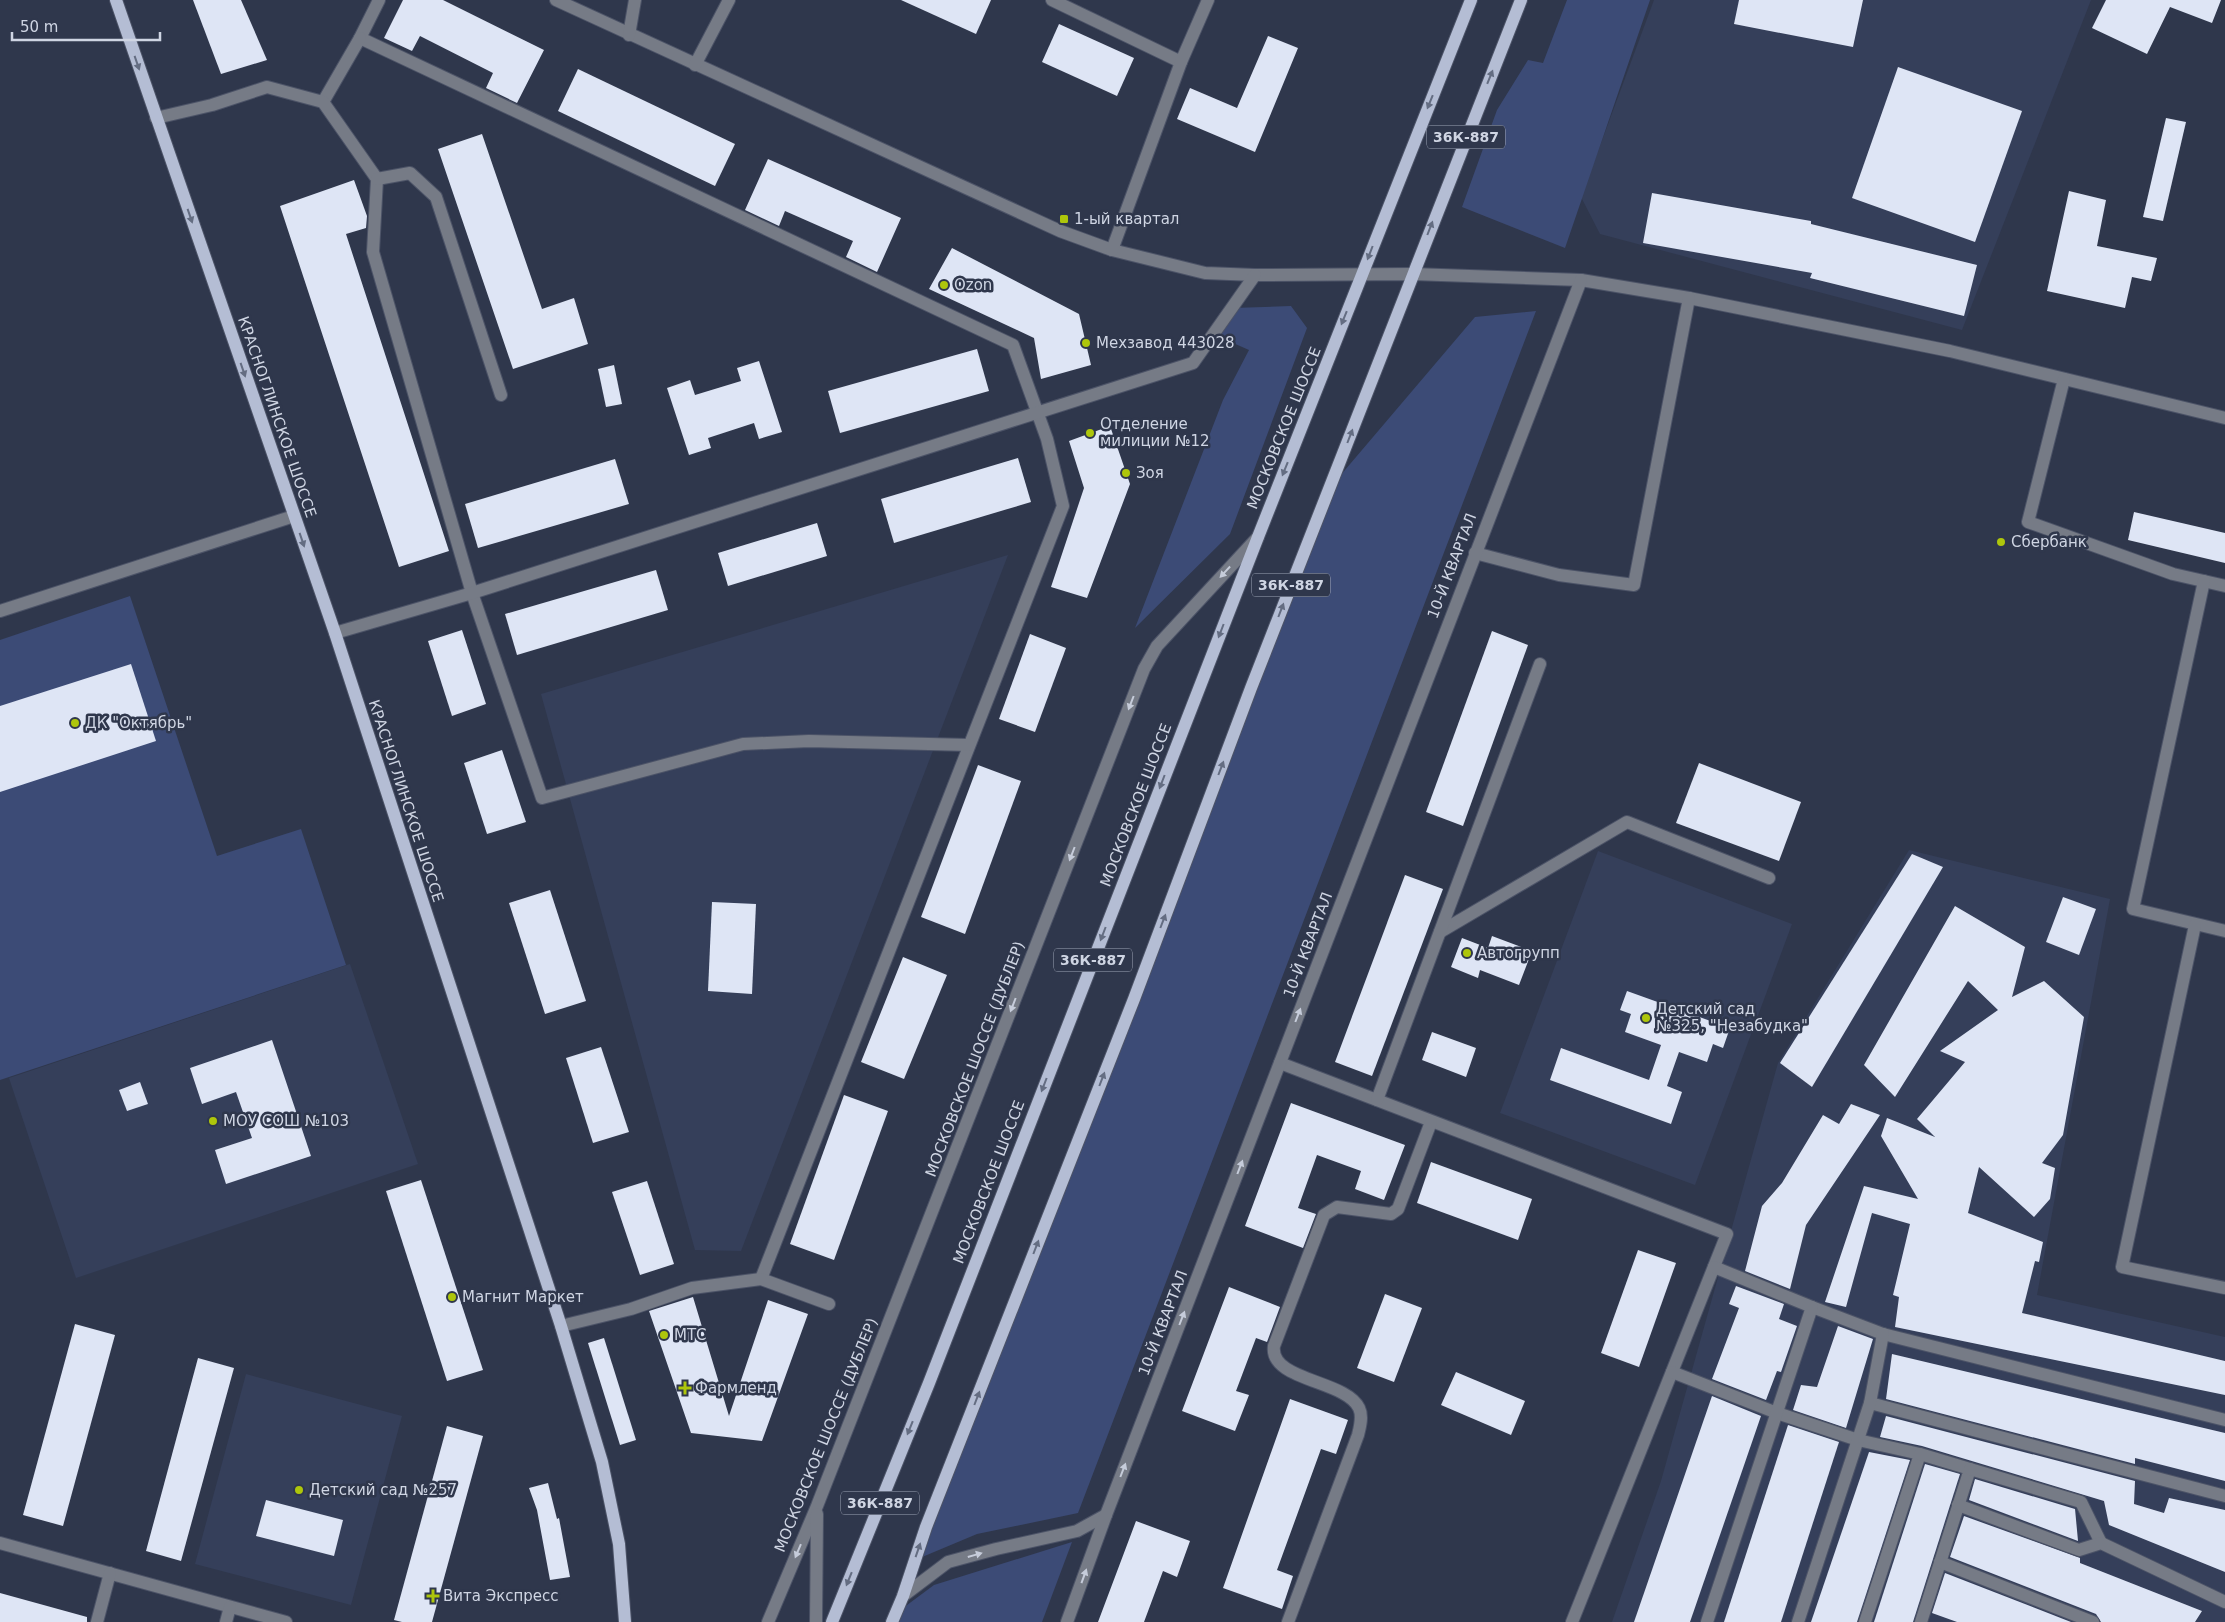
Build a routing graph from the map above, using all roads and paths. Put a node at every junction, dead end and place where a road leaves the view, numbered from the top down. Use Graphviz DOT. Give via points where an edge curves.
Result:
graph roads {
  1 [pos="116,0"];
  2 [pos="379,0"];
  3 [pos="556,0"];
  4 [pos="635,0"];
  5 [pos="729,0"];
  6 [pos="1052,0"];
  7 [pos="1208,0"];
  8 [pos="1471,0"];
  9 [pos="1521,0"];
  10 [pos="629,36"];
  11 [pos="360,38"];
  12 [pos="1181,62"];
  13 [pos="695,65"];
  14 [pos="323,102"];
  15 [pos="156,118"];
  16 [pos="377,178"];
  17 [pos="1112,250"];
  18 [pos="1362,273"];
  19 [pos="1413,274"];
  20 [pos="1255,275"];
  21 [pos="1582,280"];
  22 [pos="1689,298"];
  23 [pos="2064,379"];
  24 [pos="501,395"];
  25 [pos="1037,414"];
  26 [pos="2225,418"];
  27 [pos="294,516"];
  28 [pos="1258,537"];
  29 [pos="1475,553"];
  30 [pos="2204,581"];
  31 [pos="2225,586"];
  32 [pos="472,592"];
  33 [pos="2,606"];
  34 [pos="335,633"];
  35 [pos="1540,664"];
  36 [pos="968,745"];
  37 [pos="1770,878"];
  38 [pos="2195,925"];
  39 [pos="2225,931"];
  40 [pos="1440,932"];
  41 [pos="1280,1063"];
  42 [pos="1377,1100"];
  43 [pos="1431,1122"];
  44 [pos="1714,1267"];
  45 [pos="761,1278"];
  46 [pos="2225,1288"];
  47 [pos="829,1304"];
  48 [pos="1812,1307"];
  49 [pos="561,1326"];
  50 [pos="1883,1334"];
  51 [pos="1672,1372"];
  52 [pos="1870,1403"];
  53 [pos="1777,1413"];
  54 [pos="2225,1420"];
  55 [pos="1858,1440"];
  56 [pos="1920,1454"];
  57 [pos="1970,1469"];
  58 [pos="2225,1496"];
  59 [pos="1958,1505"];
  60 [pos="817,1506"];
  61 [pos="1106,1516"];
  62 [pos="0,1543"];
  63 [pos="2101,1543"];
  64 [pos="1940,1562"];
  65 [pos="110,1573"];
  66 [pos="903,1596"];
  67 [pos="2225,1602"];
  68 [pos="230,1606"];
  69 [pos="97,1622"];
  70 [pos="226,1622"];
  71 [pos="286,1622"];
  72 [pos="625,1622"];
  73 [pos="768,1622"];
  74 [pos="816,1622"];
  75 [pos="832,1622"];
  76 [pos="892,1622"];
  77 [pos="1067,1622"];
  78 [pos="1288,1622"];
  79 [pos="1572,1622"];
  80 [pos="1707,1622"];
  81 [pos="1798,1622"];
  82 [pos="1865,1622"];
  83 [pos="1921,1622"];
  84 [pos="2093,1622"];
  1 -- 15 [label="main road, КРАСНОГЛИНСКОЕ ШОССЕ, one-way"];
  2 -- 11 [label="street"];
  3 -- 10 [label="street"];
  4 -- 10 [label="street"];
  5 -- 13 [label="street"];
  6 -- 12 [label="street"];
  7 -- 12 [label="street"];
  8 -- 18 [label="main road, МОСКОВСКОЕ ШОССЕ / 36К-887, one-way"];
  19 -- 9 [label="main road, 36К-887, one-way"];
  10 -- 13 [label="street"];
  11 -- 14 [label="street"];
  11 -- 25 [label="street" via="1013,345"];
  12 -- 17 [label="street"];
  13 -- 17 [label="street" via="1060,231"];
  14 -- 15 [label="street" via="267,87 212,105"];
  14 -- 16 [label="street"];
  15 -- 27 [label="main road, КРАСНОГЛИНСКОЕ ШОССЕ, one-way"];
  16 -- 24 [label="street" via="410,173 436,197"];
  16 -- 32 [label="street" via="373,252"];
  17 -- 20 [label="street" via="1205,273"];
  18 -- 19 [label="street"];
  18 -- 20 [label="street"];
  18 -- 28 [label="main road, МОСКОВСКОЕ ШОССЕ / 36К-887, one-way"];
  19 -- 21 [label="street"];
  66 -- 19 [label="main road, 36К-887, one-way" via="926,1527 1134,999 1251,688"];
  20 -- 25 [label="street" via="1193,363"];
  21 -- 22 [label="street"];
  21 -- 29 [label="street, 10-Й КВАРТАЛ"];
  22 -- 23 [label="street" via="1950,351"];
  22 -- 29 [label="street" via="1634,585 1559,575"];
  23 -- 26 [label="street"];
  23 -- 30 [label="street" via="2028,522 2168,573"];
  25 -- 32 [label="street"];
  25 -- 36 [label="street" via="1047,440 1063,506"];
  27 -- 33 [label="street"];
  27 -- 34 [label="main road, КРАСНОГЛИНСКОЕ ШОССЕ, one-way"];
  28 -- 60 [label="street, МОСКОВСКОЕ ШОССЕ (ДУБЛЕР), one-way" via="1157,646 1144,669"];
  28 -- 75 [label="main road, МОСКОВСКОЕ ШОССЕ / 36К-887, one-way" via="929,1383"];
  41 -- 29 [label="street, 10-Й КВАРТАЛ, one-way"];
  30 -- 31 [label="street"];
  30 -- 38 [label="street" via="2133,909"];
  32 -- 34 [label="street"];
  32 -- 36 [label="street" via="542,798 743,744 809,741"];
  34 -- 49 [label="main road, КРАСНОГЛИНСКОЕ ШОССЕ"];
  35 -- 40 [label="street"];
  36 -- 45 [label="street"];
  37 -- 40 [label="street" via="1627,822"];
  38 -- 39 [label="street"];
  38 -- 46 [label="street" via="2122,1267"];
  40 -- 42 [label="street"];
  41 -- 42 [label="street"];
  61 -- 41 [label="street, 10-Й КВАРТАЛ, one-way"];
  42 -- 43 [label="street"];
  43 -- 44 [label="street" via="1727,1234"];
  43 -- 78 [label="street" via="1398,1209 1391,1214 1337,1207 1324,1214 1274,1346 1273,1353 1278,1363 1346,1395 1359,1408 1361,1419 1358,1435"];
  44 -- 48 [label="street"];
  44 -- 51 [label="street"];
  45 -- 47 [label="street"];
  45 -- 49 [label="street" via="692,1288 631,1309"];
  48 -- 50 [label="street"];
  48 -- 53 [label="street"];
  49 -- 72 [label="main road, КРАСНОГЛИНСКОЕ ШОССЕ" via="602,1462 619,1544"];
  50 -- 52 [label="street"];
  50 -- 54 [label="street"];
  51 -- 53 [label="street"];
  51 -- 79 [label="street"];
  52 -- 55 [label="street"];
  52 -- 58 [label="street"];
  53 -- 55 [label="street"];
  53 -- 80 [label="street"];
  55 -- 56 [label="street"];
  55 -- 81 [label="street"];
  56 -- 57 [label="street"];
  56 -- 82 [label="street"];
  57 -- 59 [label="street"];
  57 -- 63 [label="street" via="2081,1502"];
  59 -- 63 [label="street" via="2079,1550"];
  59 -- 64 [label="street"];
  60 -- 73 [label="street, МОСКОВСКОЕ ШОССЕ (ДУБЛЕР), one-way"];
  60 -- 74 [label="street"];
  66 -- 61 [label="street, one-way" via="948,1562 1077,1531"];
  77 -- 61 [label="street, 10-Й КВАРТАЛ, one-way"];
  62 -- 65 [label="street"];
  63 -- 67 [label="street"];
  64 -- 83 [label="street"];
  64 -- 84 [label="street"];
  65 -- 68 [label="street"];
  65 -- 69 [label="street"];
  66 -- 76 [label="main road, 36К-887"];
  68 -- 70 [label="street"];
  68 -- 71 [label="street"];
}
